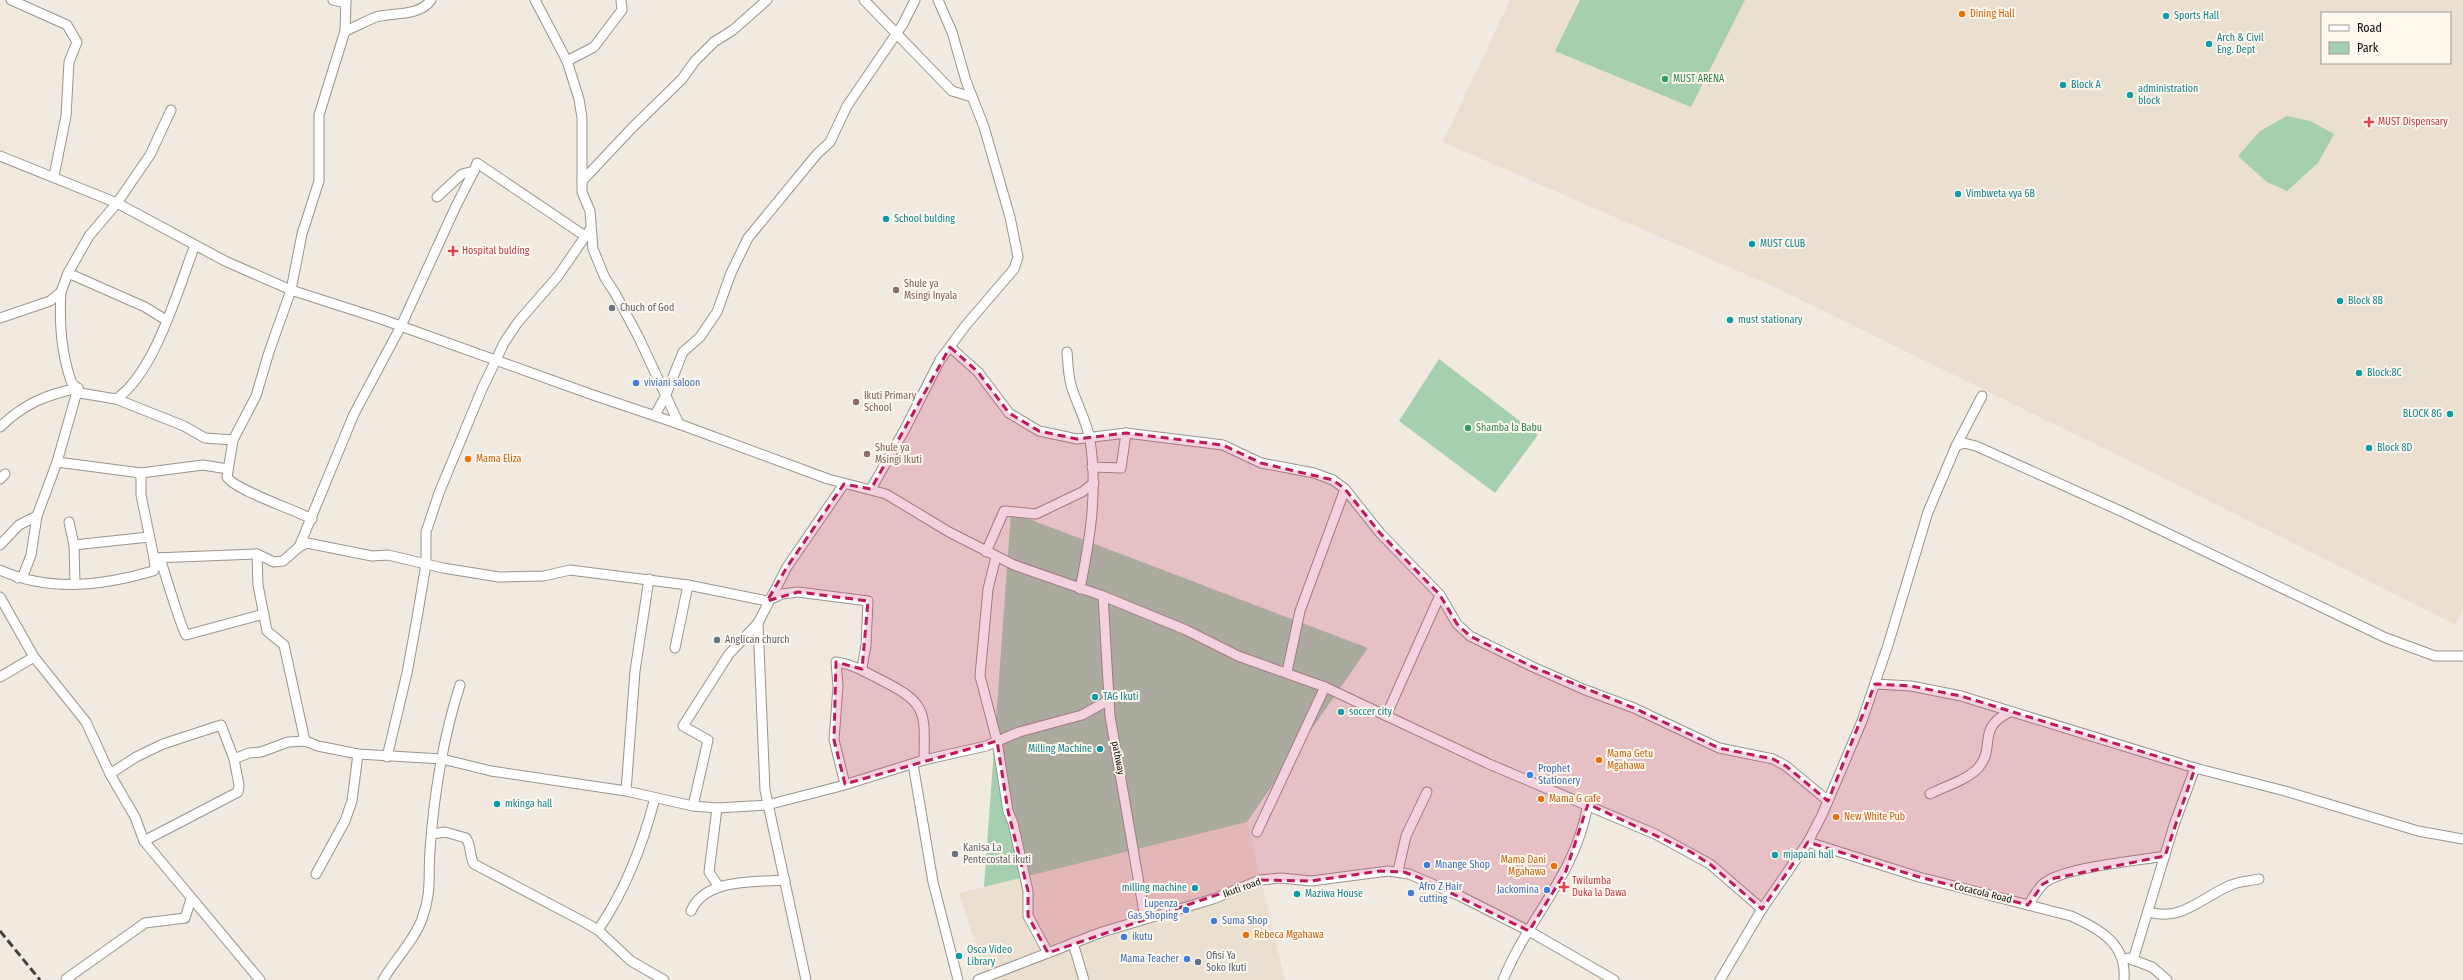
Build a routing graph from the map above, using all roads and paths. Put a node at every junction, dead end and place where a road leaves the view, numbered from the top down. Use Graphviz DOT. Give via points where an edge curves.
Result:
graph roads {
  1 [pos="12,0"];
  2 [pos="333,0"];
  3 [pos="431,0"];
  4 [pos="535,0"];
  5 [pos="620,0"];
  6 [pos="767,0"];
  7 [pos="864,0"];
  8 [pos="915,0"];
  9 [pos="938,0"];
  10 [pos="346,1"];
  11 [pos="345,31"];
  12 [pos="897,33"];
  13 [pos="567,61"];
  14 [pos="972,97"];
  15 [pos="171,110"];
  16 [pos="0,156"];
  17 [pos="474,171"];
  18 [pos="54,176"];
  19 [pos="582,181"];
  20 [pos="438,197"];
  21 [pos="117,203"];
  22 [pos="591,228"];
  23 [pos="585,236"];
  24 [pos="195,246"];
  25 [pos="68,273"];
  26 [pos="291,290"];
  27 [pos="61,292"];
  28 [pos="0,318"];
  29 [pos="166,320"];
  30 [pos="401,326"];
  31 [pos="950,347"];
  32 [pos="1067,352"];
  33 [pos="495,360"];
  34 [pos="78,388"];
  35 [pos="1982,396"];
  36 [pos="665,397"];
  37 [pos="116,399"];
  38 [pos="655,416"];
  39 [pos="679,424"];
  40 [pos="0,427"];
  41 [pos="1126,433"];
  42 [pos="1090,438"];
  43 [pos="233,440"];
  44 [pos="1956,446"];
  45 [pos="57,462"];
  46 [pos="1092,467"];
  47 [pos="228,469"];
  48 [pos="141,473"];
  49 [pos="1094,483"];
  50 [pos="844,484"];
  51 [pos="871,489"];
  52 [pos="1345,489"];
  53 [pos="37,516"];
  54 [pos="312,519"];
  55 [pos="69,522"];
  56 [pos="149,537"];
  57 [pos="0,544"];
  58 [pos="74,544"];
  59 [pos="299,547"];
  60 [pos="986,552"];
  61 [pos="257,554"];
  62 [pos="996,557"];
  63 [pos="157,558"];
  64 [pos="426,564"];
  65 [pos="0,570"];
  66 [pos="18,578"];
  67 [pos="649,579"];
  68 [pos="75,584"];
  69 [pos="688,585"];
  70 [pos="1080,589"];
  71 [pos="1440,595"];
  72 [pos="1103,596"];
  73 [pos="0,597"];
  74 [pos="767,601"];
  75 [pos="264,614"];
  76 [pos="758,623"];
  77 [pos="675,648"];
  78 [pos="2463,656"];
  79 [pos="34,657"];
  80 [pos="862,668"];
  81 [pos="1286,672"];
  82 [pos="0,677"];
  83 [pos="1876,684"];
  84 [pos="460,686"];
  85 [pos="1325,687"];
  86 [pos="1109,700"];
  87 [pos="2010,712"];
  88 [pos="1386,716"];
  89 [pos="305,741"];
  90 [pos="997,741"];
  91 [pos="358,754"];
  92 [pos="387,757"];
  93 [pos="234,759"];
  94 [pos="442,759"];
  95 [pos="924,760"];
  96 [pos="913,764"];
  97 [pos="2195,768"];
  98 [pos="110,774"];
  99 [pos="845,784"];
  100 [pos="626,791"];
  101 [pos="1427,792"];
  102 [pos="1930,794"];
  103 [pos="655,798"];
  104 [pos="1828,801"];
  105 [pos="1588,804"];
  106 [pos="767,805"];
  107 [pos="693,806"];
  108 [pos="717,808"];
  109 [pos="1257,832"];
  110 [pos="432,834"];
  111 [pos="2463,839"];
  112 [pos="144,841"];
  113 [pos="1808,842"];
  114 [pos="2165,856"];
  115 [pos="1398,871"];
  116 [pos="316,874"];
  117 [pos="785,880"];
  118 [pos="2259,880"];
  119 [pos="719,887"];
  120 [pos="191,898"];
  121 [pos="2028,904"];
  122 [pos="1762,909"];
  123 [pos="691,911"];
  124 [pos="2148,912"];
  125 [pos="1145,918"];
  126 [pos="598,930"];
  127 [pos="1529,931"];
  128 [pos="1073,943"];
  129 [pos="1048,953"];
  130 [pos="2122,957"];
  131 [pos="2133,960"];
  132 [pos="66,978"];
  133 [pos="260,980"];
  134 [pos="383,980"];
  135 [pos="664,980"];
  136 [pos="806,980"];
  137 [pos="958,980"];
  138 [pos="978,980"];
  139 [pos="1084,980"];
  140 [pos="1503,980"];
  141 [pos="1614,980"];
  142 [pos="1720,980"];
  143 [pos="2124,980"];
  144 [pos="2167,980"];
  1 -- 18 [label="street" via="68,25 77,42 70,62 66,116"];
  2 -- 10 [label="street"];
  3 -- 11 [label="street" via="423,8 377,17"];
  4 -- 13 [label="street"];
  5 -- 13 [label="street" via="622,10 594,47"];
  6 -- 19 [label="street" via="733,30 714,42 682,79"];
  7 -- 12 [label="street"];
  8 -- 12 [label="street"];
  9 -- 14 [label="street" via="952,32"];
  10 -- 11 [label="street"];
  11 -- 26 [label="street" via="318,116 319,181 302,234"];
  12 -- 14 [label="street" via="952,91"];
  12 -- 36 [label="street" via="847,106 830,142 817,154 748,238 731,273 717,312 700,337 683,352"];
  13 -- 19 [label="street" via="576,86 582,118"];
  14 -- 31 [label="street" via="984,127 1010,217 1018,257 1014,270"];
  15 -- 21 [label="street" via="150,155"];
  16 -- 18 [label="street"];
  17 -- 20 [label="street" via="462,174"];
  17 -- 23 [label="street" via="477,163"];
  17 -- 30 [label="street"];
  18 -- 21 [label="street"];
  19 -- 22 [label="street" via="582,192 590,211"];
  21 -- 24 [label="street"];
  21 -- 25 [label="street" via="89,236"];
  22 -- 23 [label="street"];
  22 -- 36 [label="street" via="593,249 598,264 639,338"];
  23 -- 33 [label="street" via="558,276 518,322"];
  24 -- 26 [label="street"];
  24 -- 29 [label="street"];
  25 -- 27 [label="street"];
  25 -- 29 [label="street" via="145,306"];
  26 -- 30 [label="street"];
  26 -- 43 [label="street" via="256,396"];
  27 -- 28 [label="street" via="50,301"];
  27 -- 34 [label="street" via="61,342 72,384"];
  29 -- 37 [label="street" via="137,380"];
  30 -- 33 [label="street"];
  30 -- 54 [label="street" via="354,414"];
  31 -- 42 [label="street" via="978,372 1005,409 1016,419 1039,431"];
  31 -- 51 [label="street"];
  32 -- 42 [label="street" via="1071,386"];
  33 -- 38 [label="street"];
  33 -- 64 [label="street" via="428,523 425,537"];
  34 -- 37 [label="street" via="80,393"];
  34 -- 40 [label="street" via="55,393 34,402 12,414"];
  34 -- 45 [label="street"];
  35 -- 44 [label="street"];
  36 -- 38 [label="street"];
  36 -- 39 [label="street"];
  37 -- 43 [label="street" via="184,426 205,438"];
  38 -- 39 [label="street"];
  39 -- 50 [label="street"];
  41 -- 42 [label="street"];
  41 -- 46 [label="street" via="1121,468"];
  41 -- 52 [label="street" via="1223,445 1261,463 1328,477"];
  42 -- 46 [label="street"];
  43 -- 47 [label="street"];
  44 -- 78 [label="street" via="1964,443 1976,446 2386,638 2435,656"];
  44 -- 83 [label="street" via="1928,512"];
  45 -- 48 [label="street"];
  45 -- 53 [label="street"];
  46 -- 49 [label="street"];
  47 -- 48 [label="street" via="203,465"];
  47 -- 54 [label="street" via="229,481"];
  48 -- 56 [label="street" via="141,495"];
  49 -- 60 [label="street" via="1082,492 1036,514 1004,511"];
  49 -- 70 [label="street" via="1093,520"];
  50 -- 51 [label="street"];
  50 -- 74 [label="street"];
  51 -- 60 [label="street" via="896,500"];
  52 -- 71 [label="street" via="1380,533"];
  52 -- 81 [label="street" via="1300,611"];
  53 -- 57 [label="street" via="19,525"];
  53 -- 66 [label="street" via="29,561 23,576"];
  54 -- 59 [label="street"];
  55 -- 58 [label="street"];
  56 -- 58 [label="street"];
  56 -- 63 [label="street"];
  58 -- 68 [label="street"];
  59 -- 61 [label="street" via="283,561 274,562"];
  59 -- 64 [label="street" via="314,544 350,553 388,555"];
  60 -- 62 [label="street"];
  61 -- 63 [label="street"];
  61 -- 75 [label="street" via="258,585"];
  62 -- 70 [label="street"];
  62 -- 90 [label="street" via="988,589 980,676"];
  63 -- 68 [label="street" via="152,571 122,580"];
  63 -- 75 [label="street" via="179,612 182,632 186,635"];
  64 -- 67 [label="street" via="499,577 544,576 570,570"];
  64 -- 92 [label="street" via="407,673"];
  65 -- 66 [label="street"];
  66 -- 68 [label="street" via="44,583"];
  67 -- 69 [label="street"];
  67 -- 100 [label="street" via="634,671"];
  69 -- 74 [label="street"];
  69 -- 77 [label="street"];
  70 -- 72 [label="street"];
  71 -- 88 [label="street"];
  71 -- 104 [label="street" via="1457,624 1470,636 1574,686 1634,708 1719,748 1773,760 1786,766"];
  72 -- 81 [label="street" via="1174,625 1238,656"];
  72 -- 86 [label="street, pathway"];
  73 -- 79 [label="street"];
  74 -- 76 [label="street"];
  74 -- 80 [label="street" via="782,594 798,592 868,601"];
  75 -- 89 [label="street" via="267,631 284,645"];
  76 -- 106 [label="street"];
  76 -- 107 [label="street" via="725,660 683,726 708,740"];
  79 -- 82 [label="street"];
  79 -- 98 [label="street" via="86,722"];
  80 -- 95 [label="street" via="901,690 919,706 924,720"];
  80 -- 99 [label="street" via="836,662 838,686 834,740"];
  81 -- 85 [label="street"];
  83 -- 87 [label="street" via="1933,689"];
  83 -- 104 [label="street"];
  84 -- 94 [label="street" via="447,726"];
  85 -- 88 [label="street"];
  85 -- 109 [label="street"];
  86 -- 90 [label="street" via="1082,715 1025,730"];
  86 -- 125 [label="street, pathway" via="1135,872"];
  87 -- 97 [label="street"];
  87 -- 102 [label="street" via="1996,719 1991,726 1983,758 1977,769"];
  88 -- 105 [label="street" via="1489,764"];
  89 -- 91 [label="street"];
  89 -- 93 [label="street" via="288,742"];
  90 -- 95 [label="street" via="986,746"];
  90 -- 129 [label="street" via="1007,806 1028,891 1028,916"];
  91 -- 92 [label="street"];
  91 -- 116 [label="street" via="352,801 345,821"];
  92 -- 94 [label="street"];
  93 -- 98 [label="street" via="221,726 163,744"];
  93 -- 112 [label="street" via="238,792"];
  94 -- 100 [label="street" via="491,770"];
  94 -- 110 [label="street"];
  95 -- 96 [label="street"];
  96 -- 99 [label="street"];
  96 -- 137 [label="street" via="933,882"];
  97 -- 111 [label="street" via="2285,791 2418,831"];
  97 -- 114 [label="street"];
  98 -- 112 [label="street" via="135,817"];
  99 -- 106 [label="street"];
  100 -- 103 [label="street"];
  101 -- 115 [label="street" via="1406,836"];
  103 -- 107 [label="street"];
  103 -- 126 [label="street" via="637,853 610,912"];
  104 -- 113 [label="street"];
  105 -- 122 [label="street" via="1691,852 1711,865"];
  105 -- 127 [label="street" via="1584,824 1566,871"];
  106 -- 108 [label="street"];
  106 -- 117 [label="street"];
  107 -- 108 [label="street"];
  108 -- 119 [label="street" via="709,872"];
  110 -- 126 [label="street" via="445,832 466,838 471,847 471,859 474,864 564,909"];
  110 -- 134 [label="street" via="429,895 423,918 416,933"];
  112 -- 120 [label="street"];
  113 -- 121 [label="street, Cocacola Road" via="1919,877"];
  113 -- 122 [label="street"];
  114 -- 121 [label="street" via="2076,871 2055,878 2043,884"];
  114 -- 124 [label="street"];
  115 -- 125 [label="street, Ikuti road" via="1380,871 1311,881 1281,878 1260,880 1218,897"];
  115 -- 127 [label="street, Ikuti road" via="1436,885"];
  117 -- 119 [label="street"];
  117 -- 136 [label="street"];
  118 -- 124 [label="street" via="2230,885 2176,914 2159,915"];
  119 -- 123 [label="street" via="701,898"];
  120 -- 132 [label="street" via="185,918 145,923"];
  120 -- 133 [label="street"];
  121 -- 130 [label="street, Cocacola Road" via="2089,924 2115,944"];
  122 -- 142 [label="street"];
  124 -- 131 [label="street"];
  125 -- 128 [label="street, Ikuti road"];
  126 -- 135 [label="street" via="631,961"];
  127 -- 140 [label="street"];
  127 -- 141 [label="street, Ikuti road"];
  128 -- 129 [label="street, Ikuti road"];
  128 -- 139 [label="street"];
  129 -- 138 [label="street, Ikuti road"];
  130 -- 131 [label="street"];
  130 -- 143 [label="street, Cocacola Road"];
  131 -- 144 [label="street" via="2152,967"];
}
